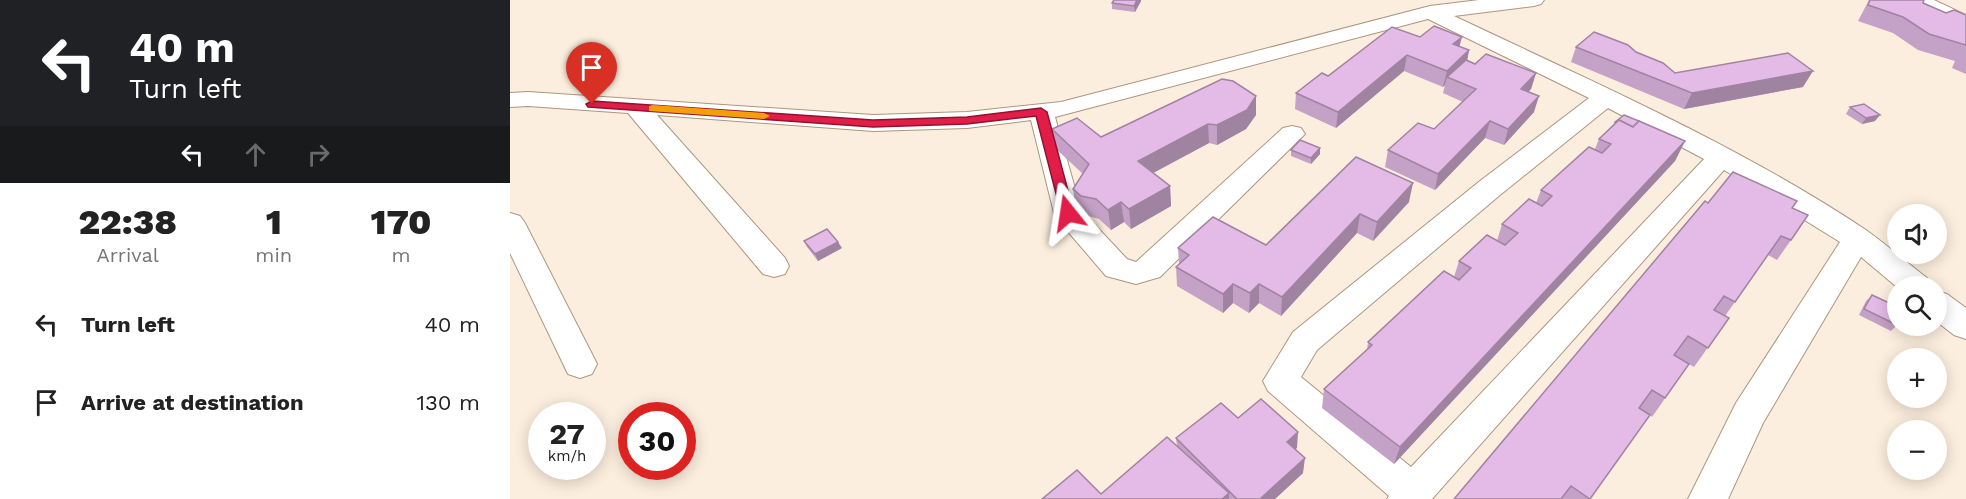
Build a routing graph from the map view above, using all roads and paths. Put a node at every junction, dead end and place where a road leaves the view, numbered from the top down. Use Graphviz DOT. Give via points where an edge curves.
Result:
graph roads {
  1 [pos="1534,0"];
  2 [pos="1917,0"];
  3 [pos="1430,12"];
  4 [pos="1966,23"];
  5 [pos="1605,98"];
  6 [pos="510,100"];
  7 [pos="636,107"];
  8 [pos="1041,112"];
  9 [pos="1292,134"];
  10 [pos="1721,157"];
  11 [pos="510,222"];
  12 [pos="1857,239"];
  13 [pos="774,266"];
  14 [pos="1903,276"];
  15 [pos="1947,311"];
  16 [pos="1966,326"];
  17 [pos="580,364"];
  18 [pos="1410,496"];
  19 [pos="1708,499"];
  1 -- 3 [label="street"];
  2 -- 4 [label="street"];
  3 -- 5 [label="street"];
  3 -- 8 [label="street"];
  5 -- 10 [label="street"];
  5 -- 18 [label="street" via="1305,341 1280,381"];
  6 -- 7 [label="street"];
  7 -- 8 [label="street" via="873,123 967,120"];
  7 -- 13 [label="street"];
  8 -- 9 [label="street" via="1068,213 1117,268 1136,273 1149,269"];
  10 -- 12 [label="street"];
  10 -- 18 [label="street"];
  11 -- 17 [label="street"];
  12 -- 14 [label="street"];
  12 -- 19 [label="street" via="1749,414"];
  15 -- 16 [label="street"];
}
